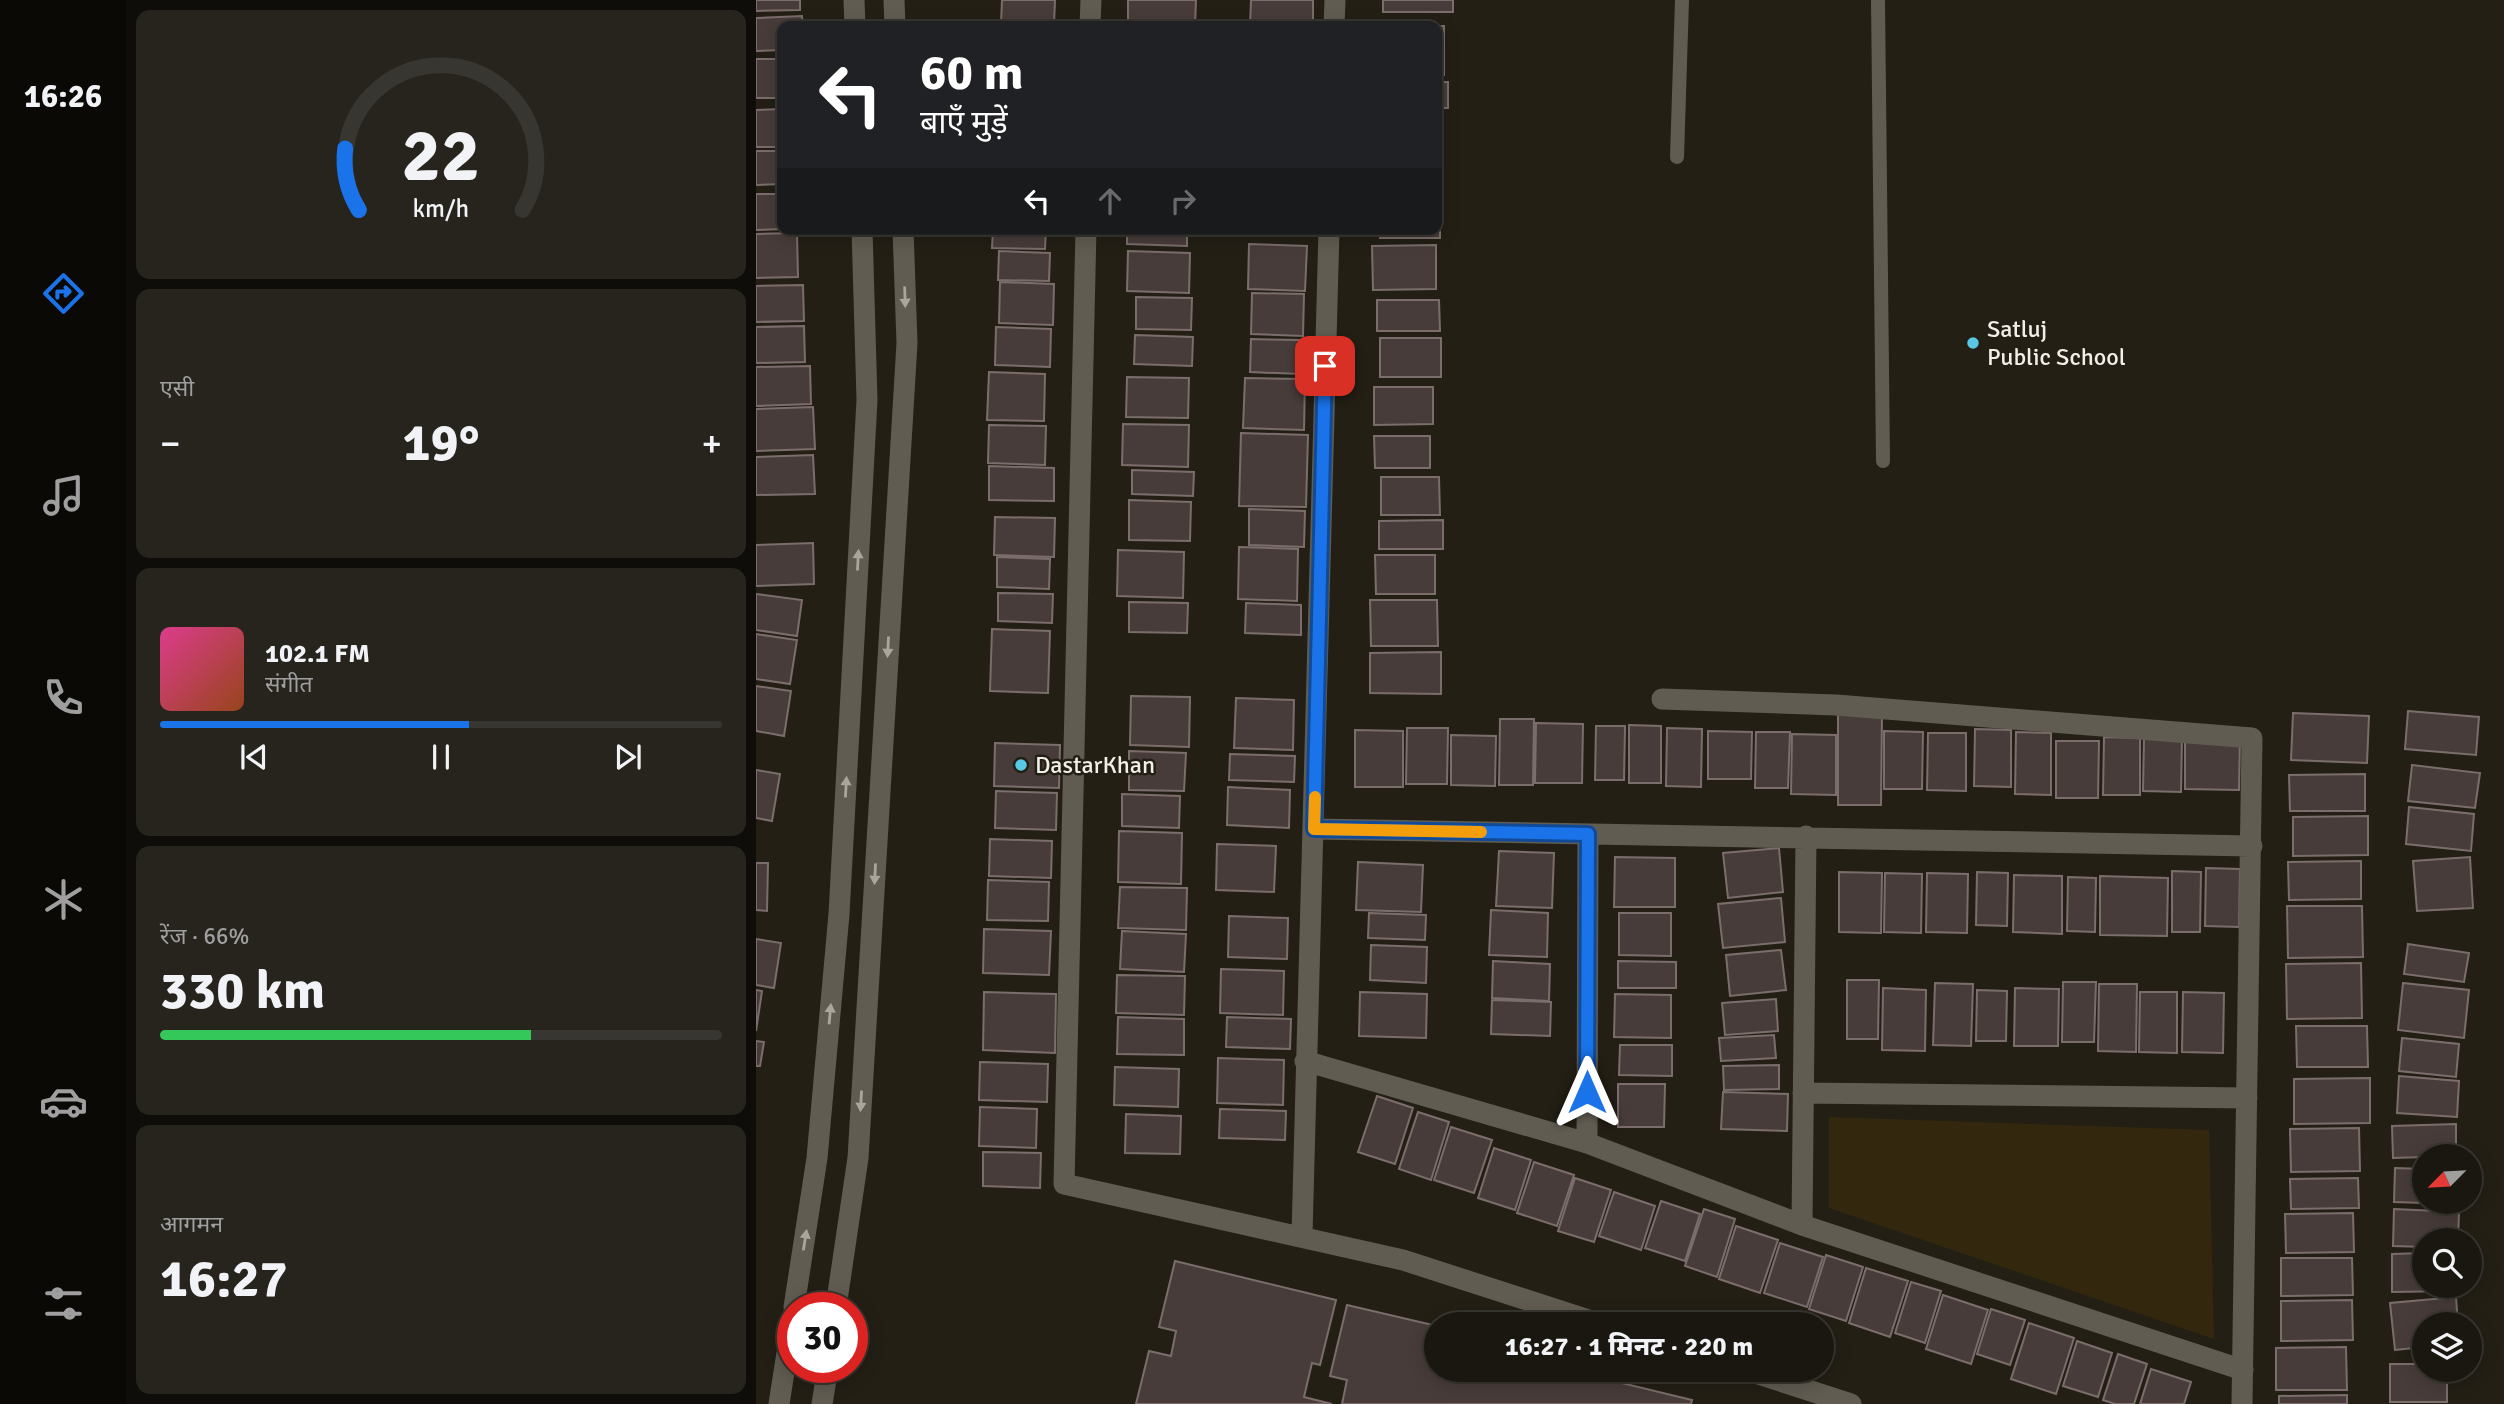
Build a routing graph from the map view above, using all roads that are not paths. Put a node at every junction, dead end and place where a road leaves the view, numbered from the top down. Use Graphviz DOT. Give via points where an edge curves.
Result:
graph roads {
  1 [pos="855,0"];
  2 [pos="894,0"];
  3 [pos="1091,0"];
  4 [pos="1335,0"];
  5 [pos="1682,0"];
  6 [pos="1878,0"];
  7 [pos="855,21"];
  8 [pos="895,21"];
  9 [pos="1090,21"];
  10 [pos="1334,21"];
  11 [pos="1677,157"];
  12 [pos="862,235"];
  13 [pos="902,235"];
  14 [pos="1086,235"];
  15 [pos="1329,235"];
  16 [pos="1883,461"];
  17 [pos="1661,699"];
  18 [pos="1314,829"];
  19 [pos="1588,834"];
  20 [pos="1806,836"];
  21 [pos="2252,846"];
  22 [pos="1305,1061"];
  23 [pos="1803,1093"];
  24 [pos="2247,1098"];
  25 [pos="1587,1143"];
  26 [pos="1802,1225"];
  27 [pos="1302,1235"];
  28 [pos="796,1292"];
  29 [pos="838,1292"];
  30 [pos="1564,1312"];
  31 [pos="2243,1370"];
  32 [pos="1783,1382"];
  33 [pos="782,1383"];
  34 [pos="825,1383"];
  35 [pos="779,1404"];
  36 [pos="822,1404"];
  37 [pos="1851,1404"];
  38 [pos="2242,1404"];
  1 -- 7 [label="street"];
  2 -- 8 [label="street"];
  3 -- 9 [label="street"];
  4 -- 10 [label="street"];
  5 -- 11 [label="lane"];
  6 -- 16 [label="lane"];
  28 -- 12 [label="street, one-way" via="817,1158 839,914 867,400"];
  13 -- 29 [label="street, one-way" via="906,343 860,1130"];
  14 -- 27 [label="street" via="1064,1184"];
  15 -- 18 [label="street"];
  17 -- 21 [label="street" via="1836,705 2252,738"];
  18 -- 19 [label="street"];
  18 -- 22 [label="street"];
  19 -- 20 [label="street"];
  19 -- 25 [label="street"];
  20 -- 21 [label="street"];
  20 -- 23 [label="street"];
  21 -- 24 [label="street"];
  22 -- 25 [label="street"];
  22 -- 27 [label="street"];
  23 -- 24 [label="street"];
  23 -- 26 [label="street"];
  24 -- 31 [label="street"];
  25 -- 26 [label="street"];
  26 -- 31 [label="street"];
  27 -- 30 [label="street" via="1403,1260"];
  31 -- 38 [label="street"];
  32 -- 37 [label="street"];
  33 -- 35 [label="street"];
  34 -- 36 [label="street"];
}
